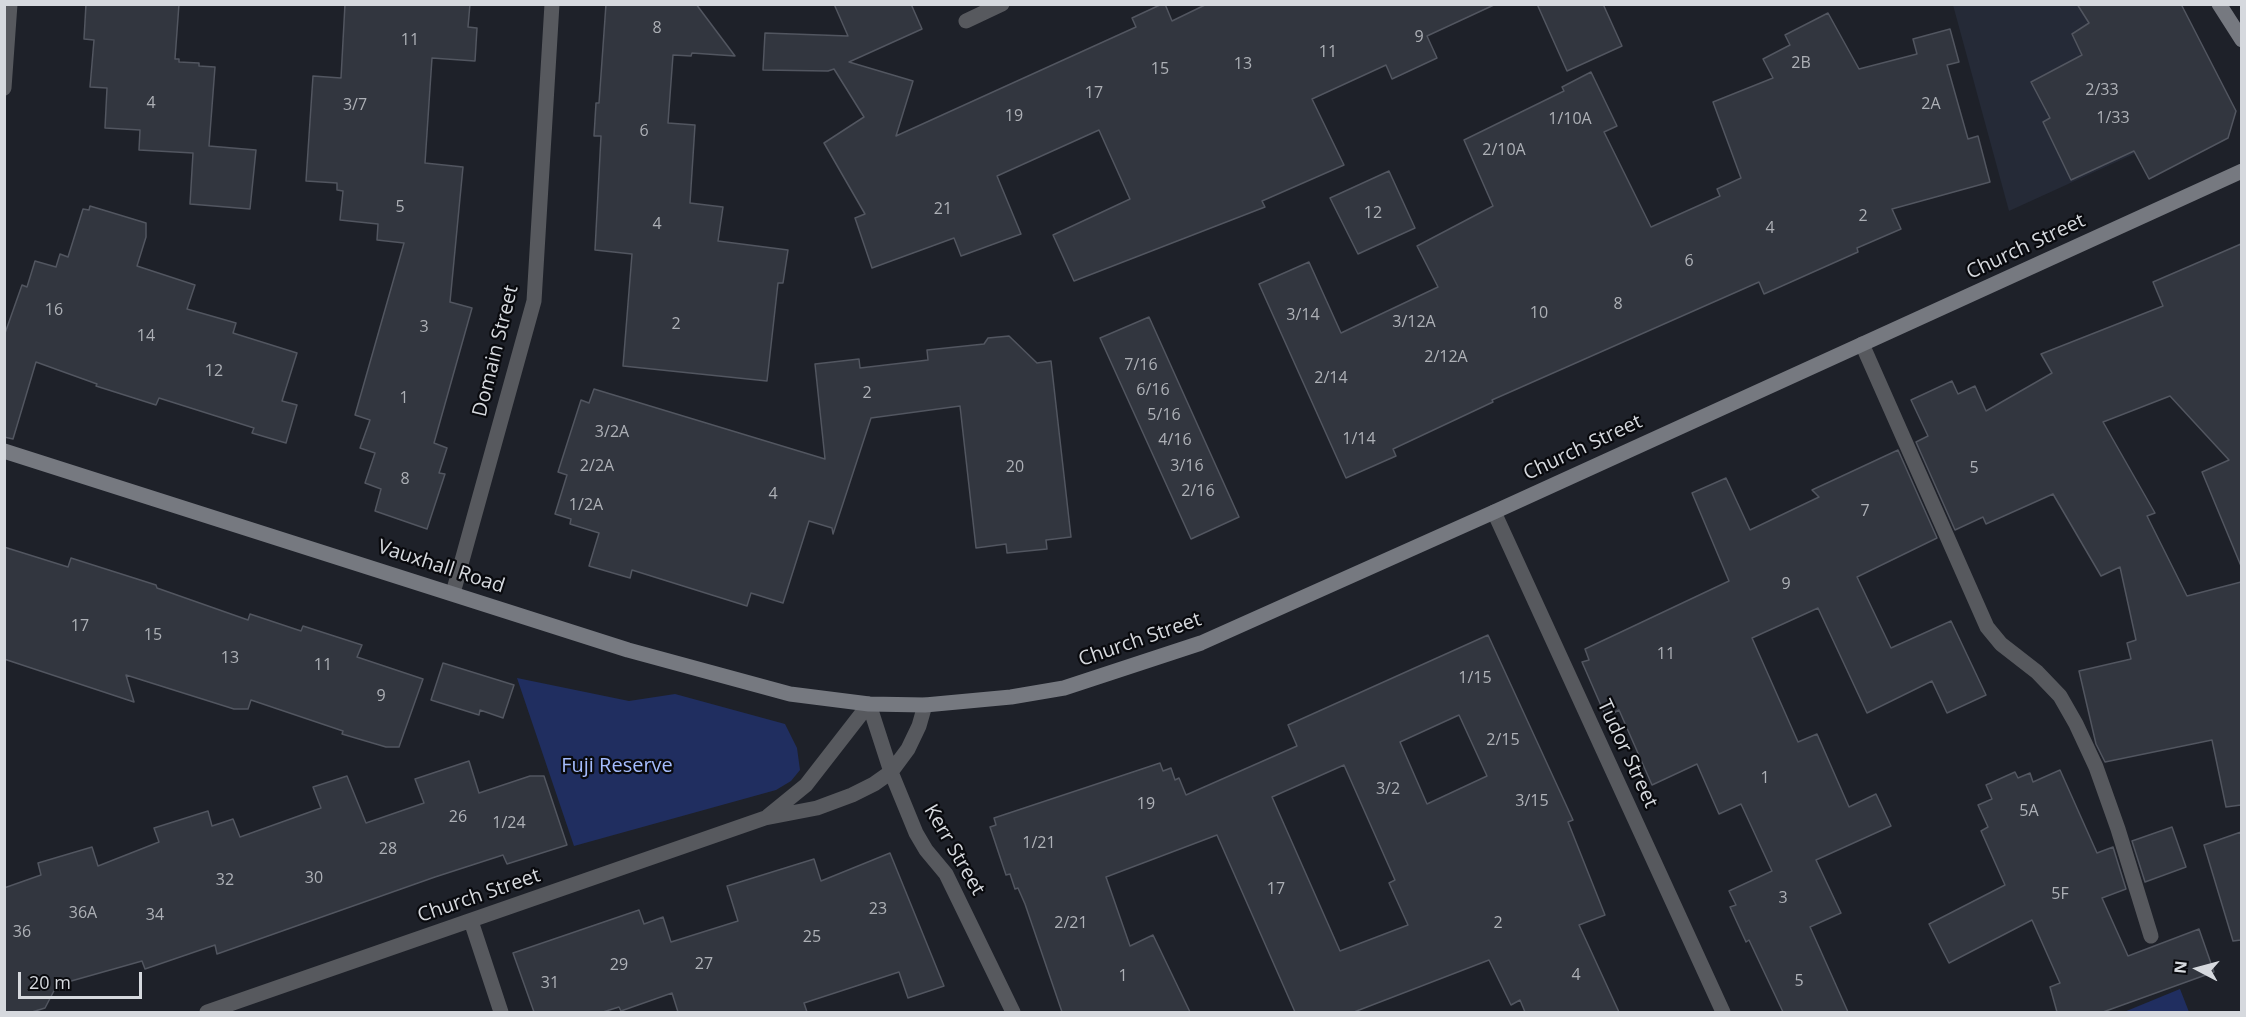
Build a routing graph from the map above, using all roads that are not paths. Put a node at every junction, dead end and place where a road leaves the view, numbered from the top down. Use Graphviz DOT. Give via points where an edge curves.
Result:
graph roads {
  1 [pos="10,4"];
  2 [pos="552,4"];
  3 [pos="1002,4"];
  4 [pos="2219,4"];
  5 [pos="966,21"];
  6 [pos="2241,40"];
  7 [pos="4,88"];
  8 [pos="2241,171"];
  9 [pos="1862,344"];
  10 [pos="4,451"];
  11 [pos="1494,512"];
  12 [pos="453,593"];
  13 [pos="869,704"];
  14 [pos="925,705"];
  15 [pos="891,772"];
  16 [pos="765,818"];
  17 [pos="471,921"];
  18 [pos="2151,936"];
  19 [pos="207,1012"];
  20 [pos="501,1012"];
  21 [pos="1013,1012"];
  22 [pos="1723,1012"];
  1 -- 7 [label="street"];
  2 -- 12 [label="street, Domain Street" via="534,301"];
  3 -- 5 [label="street"];
  4 -- 6 [label="street"];
  8 -- 9 [label="street, Church Street"];
  9 -- 11 [label="street, Church Street"];
  9 -- 18 [label="street" via="1987,627 2060,696 2076,724 2096,767"];
  10 -- 12 [label="street, Vauxhall Road"];
  11 -- 14 [label="street, Church Street" via="1201,643 1138,665 1011,698"];
  11 -- 22 [label="street, Tudor Street"];
  12 -- 13 [label="street, Vauxhall Road" via="728,678 790,694"];
  13 -- 14 [label="street, Church Street"];
  13 -- 15 [label="street, Kerr Street"];
  13 -- 16 [label="street, Church Street" via="806,785"];
  14 -- 15 [label="street, Church Street" via="908,749"];
  15 -- 16 [label="street, Church Street" via="852,795 817,808"];
  15 -- 21 [label="street, Kerr Street" via="916,833 946,874"];
  16 -- 17 [label="street, Church Street"];
  17 -- 19 [label="street, Church Street"];
  17 -- 20 [label="street"];
}
